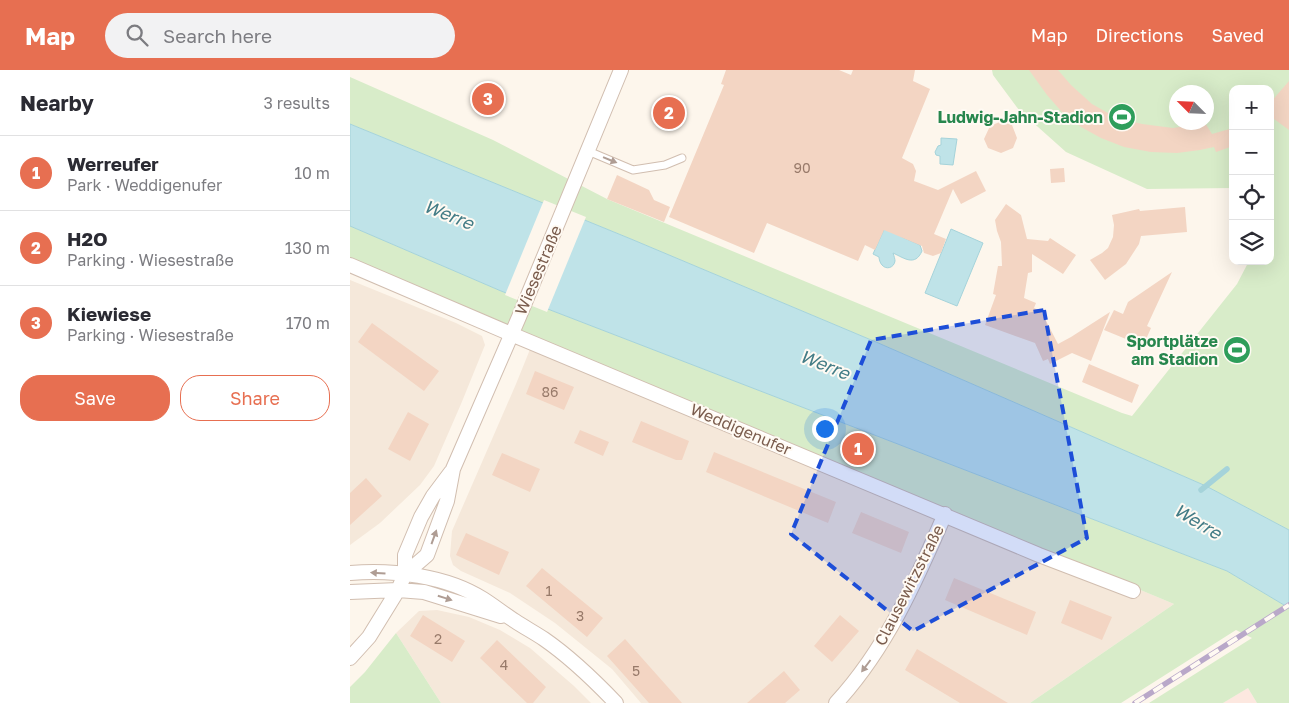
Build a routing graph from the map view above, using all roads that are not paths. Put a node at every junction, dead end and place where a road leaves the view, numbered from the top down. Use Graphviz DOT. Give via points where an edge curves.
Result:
graph roads {
  1 [pos="621,70"];
  2 [pos="588,151"];
  3 [pos="682,158"];
  4 [pos="350,265"];
  5 [pos="511,334"];
  6 [pos="454,469"];
  7 [pos="945,514"];
  8 [pos="350,573"];
  9 [pos="405,574"];
  10 [pos="398,590"];
  11 [pos="1133,591"];
  12 [pos="350,592"];
  13 [pos="514,620"];
  14 [pos="350,658"];
  15 [pos="616,703"];
  16 [pos="836,703"];
  1 -- 2 [label="street, Wiesestraße"];
  2 -- 3 [label="lane, one-way" via="634,170 665,165"];
  2 -- 5 [label="street, Wiesestraße"];
  4 -- 5 [label="street, Weddigenufer"];
  5 -- 6 [label="street, Wiesestraße"];
  5 -- 7 [label="street, Weddigenufer"];
  6 -- 9 [label="street, Wiesestraße" via="421,517 405,554"];
  9 -- 6 [label="street, Wiesestraße, one-way" via="427,555 448,501"];
  7 -- 11 [label="street, Weddigenufer"];
  7 -- 16 [label="street, Clausewitzstraße, one-way" via="890,629 871,660"];
  9 -- 8 [label="street, one-way"];
  9 -- 10 [label="street, Wiesestraße"];
  9 -- 13 [label="street" via="451,584 482,598"];
  10 -- 12 [label="street"];
  10 -- 13 [label="street, one-way" via="424,592"];
  10 -- 14 [label="street, Wiesestraße" via="369,638"];
  13 -- 15 [label="street" via="578,666"];
}
